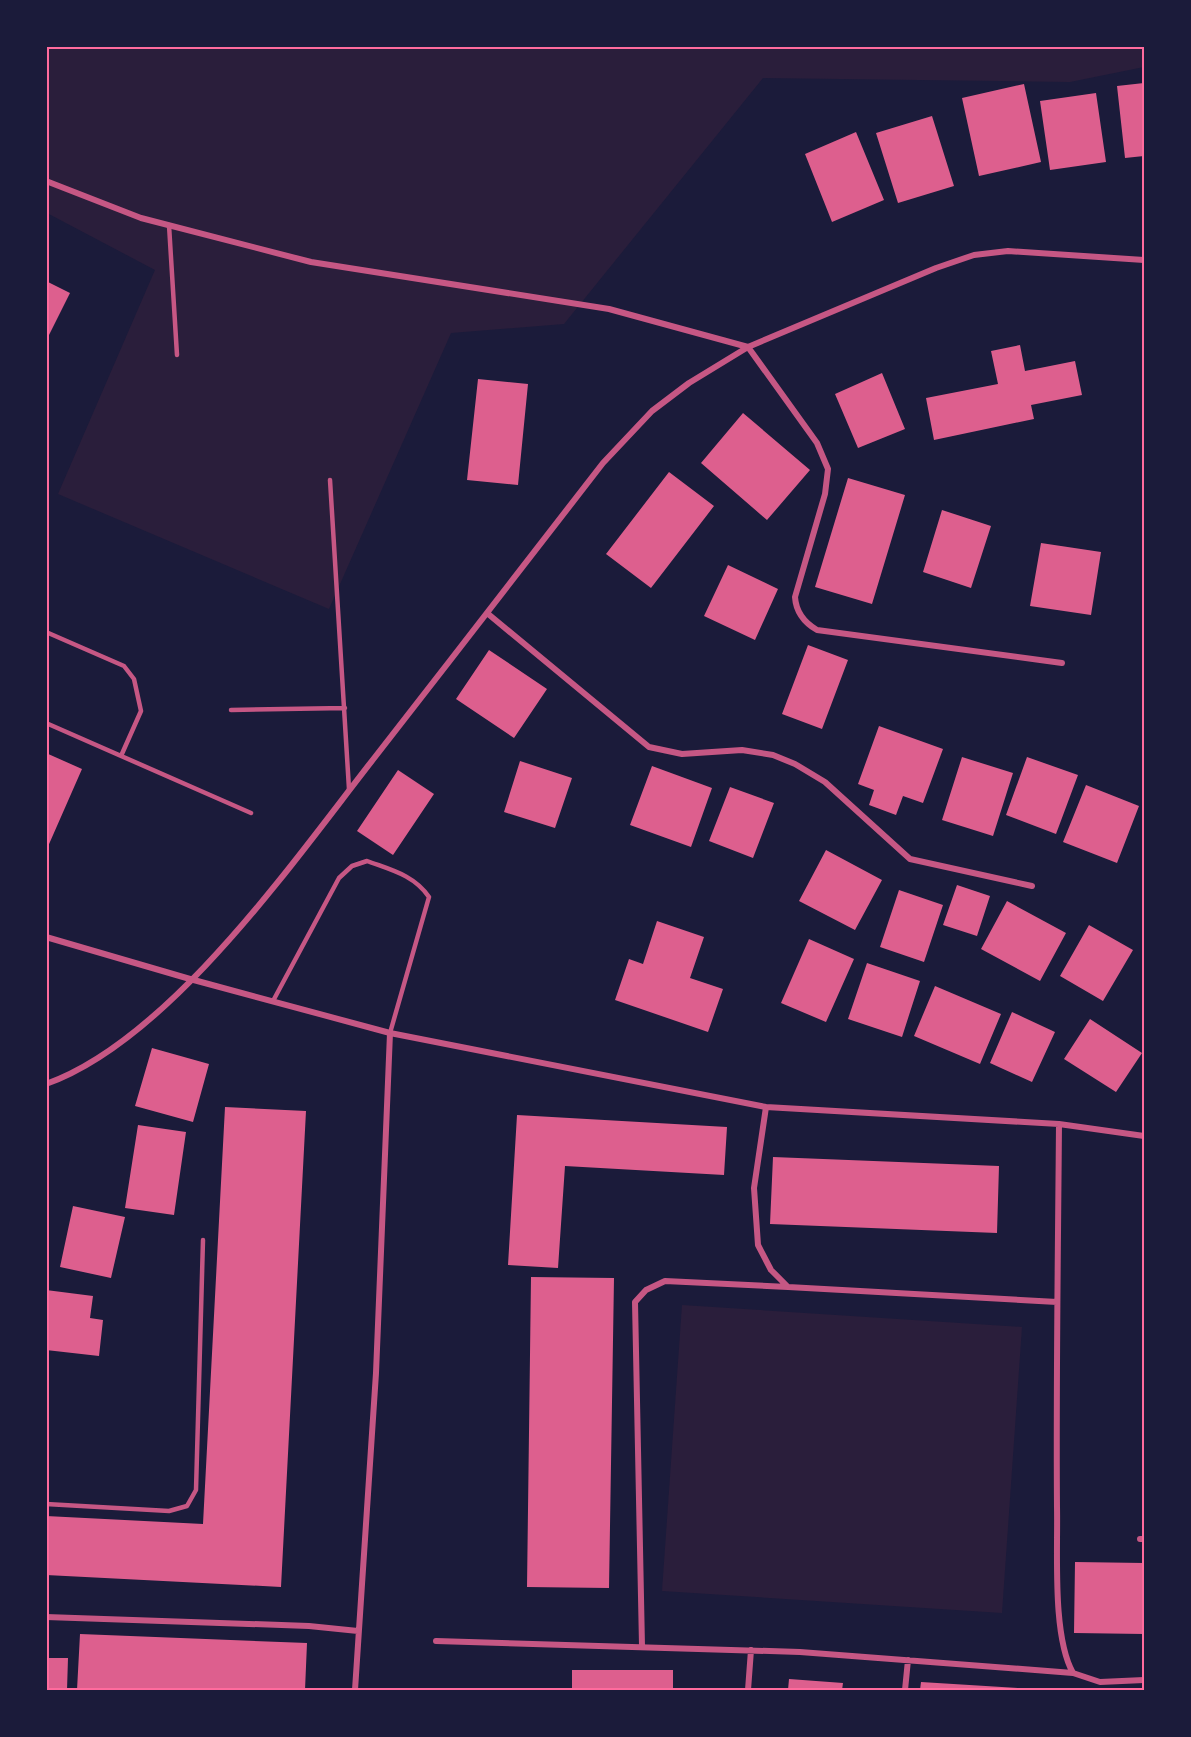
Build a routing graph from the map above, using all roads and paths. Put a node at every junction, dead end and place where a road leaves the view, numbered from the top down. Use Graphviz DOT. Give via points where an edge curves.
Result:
graph roads {
  1 [pos="46,181"];
  2 [pos="169,225"];
  3 [pos="1144,260"];
  4 [pos="748,347"];
  5 [pos="177,355"];
  6 [pos="330,480"];
  7 [pos="487,614"];
  8 [pos="46,632"];
  9 [pos="1062,663"];
  10 [pos="345,708"];
  11 [pos="231,710"];
  12 [pos="46,723"];
  13 [pos="121,756"];
  14 [pos="349,789"];
  15 [pos="251,813"];
  16 [pos="1032,886"];
  17 [pos="46,937"];
  18 [pos="190,980"];
  19 [pos="273,1001"];
  20 [pos="390,1033"];
  21 [pos="46,1084"];
  22 [pos="766,1107"];
  23 [pos="1059,1124"];
  24 [pos="1144,1136"];
  25 [pos="203,1240"];
  26 [pos="788,1287"];
  27 [pos="1058,1302"];
  28 [pos="46,1504"];
  29 [pos="46,1617"];
  30 [pos="358,1631"];
  31 [pos="436,1641"];
  32 [pos="642,1646"];
  33 [pos="751,1650"];
  34 [pos="908,1660"];
  35 [pos="1073,1673"];
  36 [pos="1144,1680"];
  37 [pos="355,1690"];
  38 [pos="748,1690"];
  39 [pos="905,1690"];
  1 -- 2 [label="street"];
  2 -- 4 [label="street" via="310,262 609,309"];
  2 -- 5 [label="lane"];
  3 -- 4 [label="street" via="1008,251 974,255 869,294"];
  4 -- 7 [label="street" via="689,382 627,436"];
  4 -- 9 [label="street" via="817,442 828,469 825,494 795,597 806,622 817,630"];
  6 -- 10 [label="lane"];
  7 -- 14 [label="street"];
  7 -- 16 [label="street" via="649,747 682,754 742,750 773,755 825,782 910,859"];
  8 -- 13 [label="lane" via="124,666 134,679 141,711"];
  10 -- 11 [label="lane"];
  10 -- 14 [label="lane"];
  12 -- 13 [label="lane"];
  13 -- 15 [label="lane"];
  14 -- 18 [label="street" via="233,935"];
  17 -- 18 [label="street"];
  18 -- 19 [label="street"];
  18 -- 21 [label="street" via="103,1055"];
  19 -- 20 [label="street"];
  19 -- 20 [label="lane" via="339,878 352,866 367,861 410,877 429,897"];
  20 -- 22 [label="street"];
  20 -- 30 [label="street" via="376,1373"];
  22 -- 23 [label="street"];
  22 -- 26 [label="street" via="754,1188 758,1245 771,1270"];
  23 -- 24 [label="street"];
  23 -- 27 [label="street"];
  25 -- 28 [label="lane" via="196,1490 187,1506 169,1512"];
  26 -- 27 [label="street"];
  26 -- 32 [label="street" via="665,1281 646,1290 635,1302"];
  27 -- 35 [label="street" via="1059,1588 1062,1642"];
  29 -- 30 [label="street"];
  30 -- 37 [label="street"];
  31 -- 32 [label="street"];
  32 -- 33 [label="street"];
  33 -- 34 [label="street"];
  33 -- 38 [label="street"];
  34 -- 35 [label="street"];
  34 -- 39 [label="street"];
  35 -- 36 [label="street" via="1100,1682"];
}
